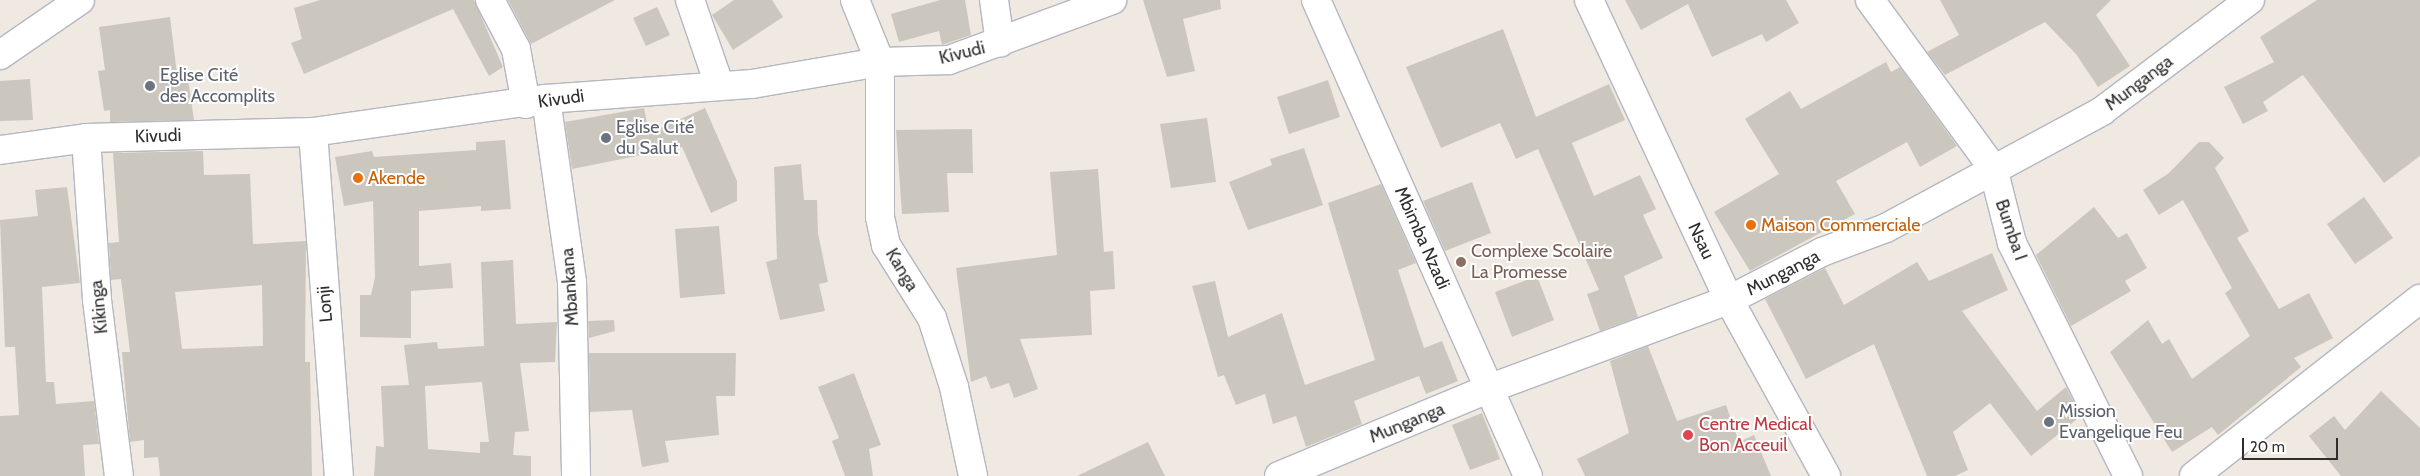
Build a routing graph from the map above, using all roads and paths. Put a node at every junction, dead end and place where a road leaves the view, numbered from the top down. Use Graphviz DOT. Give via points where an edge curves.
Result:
graph roads {
  1 [pos="80,0"];
  2 [pos="490,0"];
  3 [pos="690,0"];
  4 [pos="855,0"];
  5 [pos="994,0"];
  6 [pos="1112,0"];
  7 [pos="1316,0"];
  8 [pos="1589,0"];
  9 [pos="1870,0"];
  10 [pos="2250,0"];
  11 [pos="1000,43"];
  12 [pos="0,55"];
  13 [pos="880,62"];
  14 [pos="720,84"];
  15 [pos="536,102"];
  16 [pos="313,132"];
  17 [pos="86,138"];
  18 [pos="0,150"];
  19 [pos="1992,168"];
  20 [pos="2420,299"];
  21 [pos="1729,300"];
  22 [pos="1488,389"];
  23 [pos="120,476"];
  24 [pos="339,476"];
  25 [pos="576,476"];
  26 [pos="973,476"];
  27 [pos="1279,476"];
  28 [pos="1528,476"];
  29 [pos="1826,476"];
  30 [pos="2128,476"];
  31 [pos="2194,476"];
  1 -- 12 [label="street"];
  2 -- 15 [label="street, Mbankana" via="516,49"];
  3 -- 14 [label="street"];
  4 -- 13 [label="street, Kanga"];
  5 -- 11 [label="street"];
  6 -- 11 [label="street, Kivudi"];
  7 -- 22 [label="street, Mbimba Nzadi"];
  8 -- 21 [label="street, Nsau"];
  9 -- 19 [label="street, Bumba I"];
  10 -- 19 [label="street, Munganga" via="2102,111"];
  11 -- 13 [label="street, Kivudi" via="949,60"];
  13 -- 14 [label="street, Kivudi" via="752,84"];
  13 -- 26 [label="street, Kanga" via="880,217 886,245 932,318"];
  14 -- 15 [label="street, Kivudi"];
  15 -- 16 [label="street, Kivudi"];
  15 -- 25 [label="street, Mbankana" via="572,282"];
  16 -- 17 [label="street, Kivudi"];
  16 -- 24 [label="street, Lonji"];
  17 -- 18 [label="street, Kivudi"];
  17 -- 23 [label="street, Kikinga" via="97,300"];
  19 -- 21 [label="street, Munganga" via="1886,228 1822,252"];
  19 -- 30 [label="street, Bumba I" via="2012,243"];
  20 -- 31 [label="street"];
  21 -- 22 [label="street, Munganga"];
  21 -- 29 [label="street, Nsau"];
  22 -- 27 [label="street, Munganga"];
  22 -- 28 [label="street, Mbimba Nzadi"];
}
